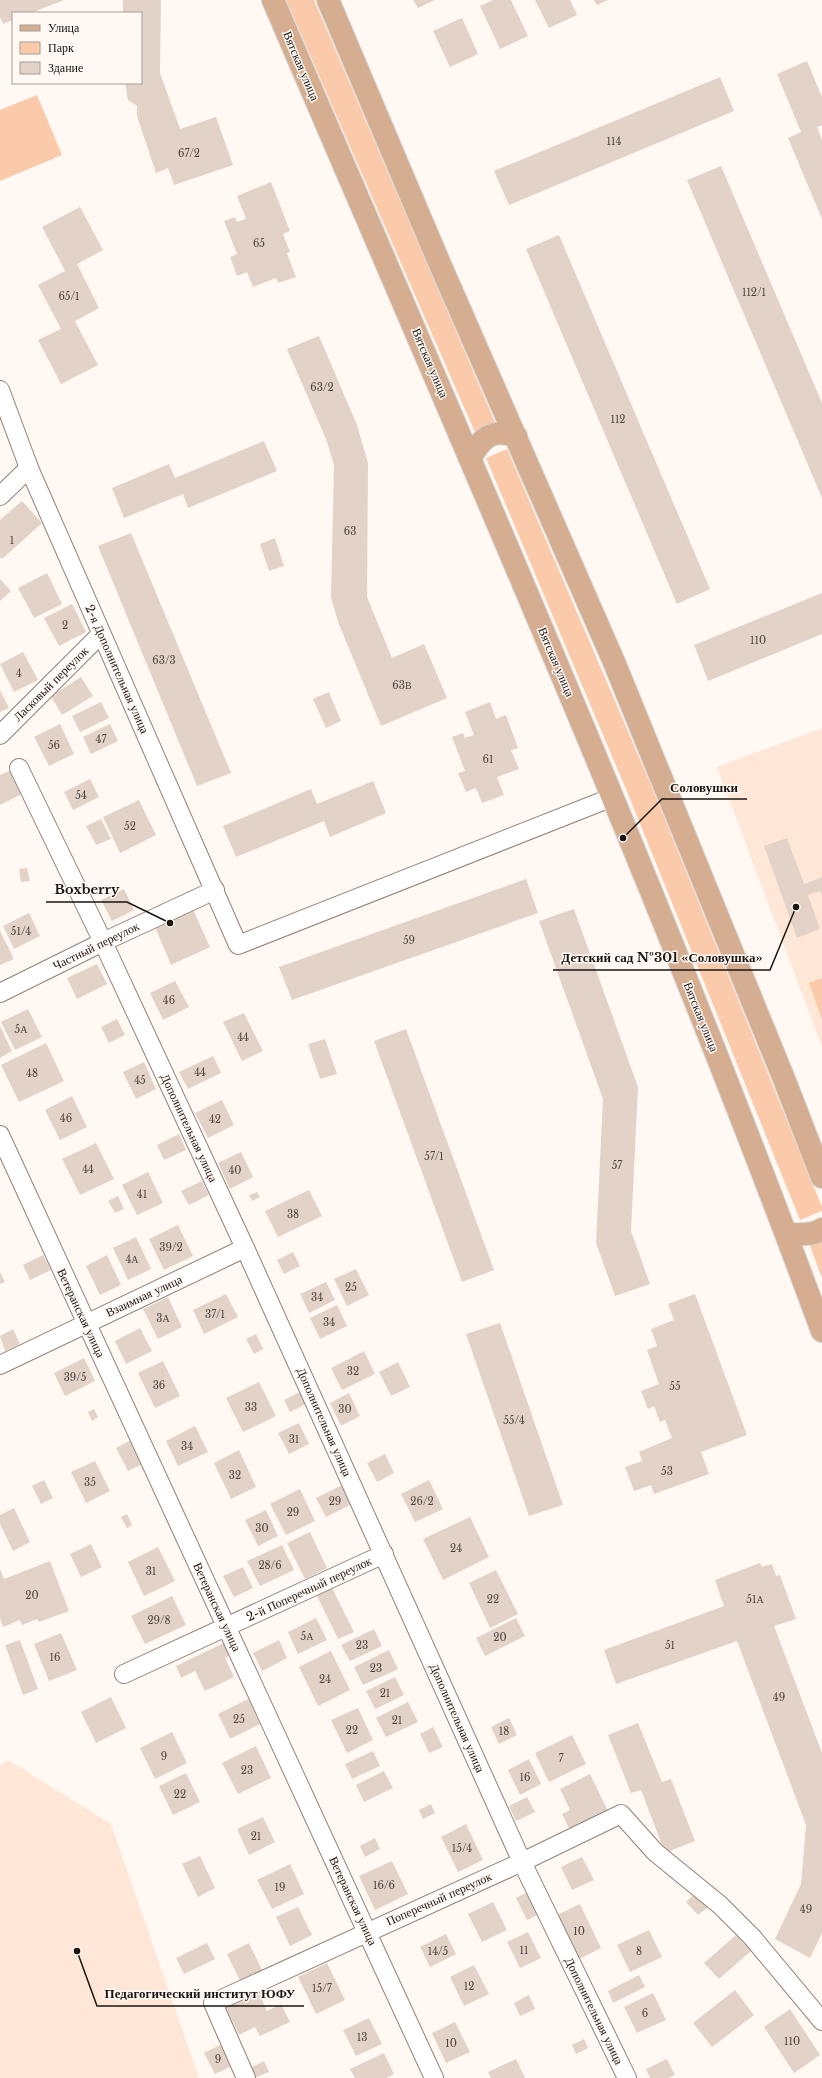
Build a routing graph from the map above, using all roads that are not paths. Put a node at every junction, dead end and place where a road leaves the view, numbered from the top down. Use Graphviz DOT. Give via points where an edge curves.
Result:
graph roads {
  1 [pos="273,0"];
  2 [pos="328,0"];
  3 [pos="0,390"];
  4 [pos="516,436"];
  5 [pos="470,458"];
  6 [pos="29,468"];
  7 [pos="0,496"];
  8 [pos="101,634"];
  9 [pos="0,735"];
  10 [pos="19,768"];
  11 [pos="613,797"];
  12 [pos="215,890"];
  13 [pos="103,942"];
  14 [pos="0,993"];
  15 [pos="0,1135"];
  16 [pos="822,1178"];
  17 [pos="822,1229"];
  18 [pos="787,1234"];
  19 [pos="245,1248"];
  20 [pos="86,1324"];
  21 [pos="822,1330"];
  22 [pos="0,1365"];
  23 [pos="384,1554"];
  24 [pos="227,1627"];
  25 [pos="124,1674"];
  26 [pos="522,1862"];
  27 [pos="367,1932"];
  28 [pos="822,2020"];
  29 [pos="246,2078"];
  30 [pos="434,2078"];
  31 [pos="627,2078"];
  1 -- 5 [label="main road, Вятская улица"];
  2 -- 4 [label="main road" via="438,262"];
  3 -- 6 [label="street, 2-я Дополнительная улица"];
  4 -- 5 [label="main road" via="504,433 490,434 479,443"];
  4 -- 16 [label="main road" via="614,662"];
  5 -- 11 [label="main road, Вятская улица"];
  6 -- 7 [label="street"];
  6 -- 8 [label="street, 2-я Дополнительная улица"];
  8 -- 9 [label="street, Ласковый переулок"];
  8 -- 12 [label="street, 2-я Дополнительная улица"];
  10 -- 13 [label="street, Дополнительная улица"];
  11 -- 12 [label="street, 2-я Дополнительная улица" via="238,946"];
  11 -- 18 [label="main road, Вятская улица"];
  12 -- 13 [label="street, Частный переулок"];
  13 -- 14 [label="street, Частный переулок"];
  13 -- 19 [label="street, Дополнительная улица"];
  15 -- 20 [label="street, Ветеранская улица"];
  17 -- 18 [label="main road" via="818,1232"];
  18 -- 21 [label="main road, Вятская улица"];
  19 -- 20 [label="street, Взаимная улица"];
  19 -- 23 [label="street, Дополнительная улица"];
  20 -- 22 [label="street, Взаимная улица"];
  20 -- 24 [label="street, Ветеранская улица"];
  23 -- 24 [label="street, 2-й Поперечный переулок"];
  23 -- 26 [label="street, Дополнительная улица"];
  24 -- 25 [label="street, 2-й Поперечный переулок"];
  24 -- 27 [label="street, Ветеранская улица"];
  26 -- 27 [label="street, Поперечный переулок"];
  26 -- 28 [label="street, Поперечный переулок" via="621,1814 655,1852 720,1905 752,1937"];
  26 -- 31 [label="street, Дополнительная улица"];
  27 -- 29 [label="street, Поперечный переулок" via="213,2003"];
  27 -- 30 [label="street, Ветеранская улица"];
}
